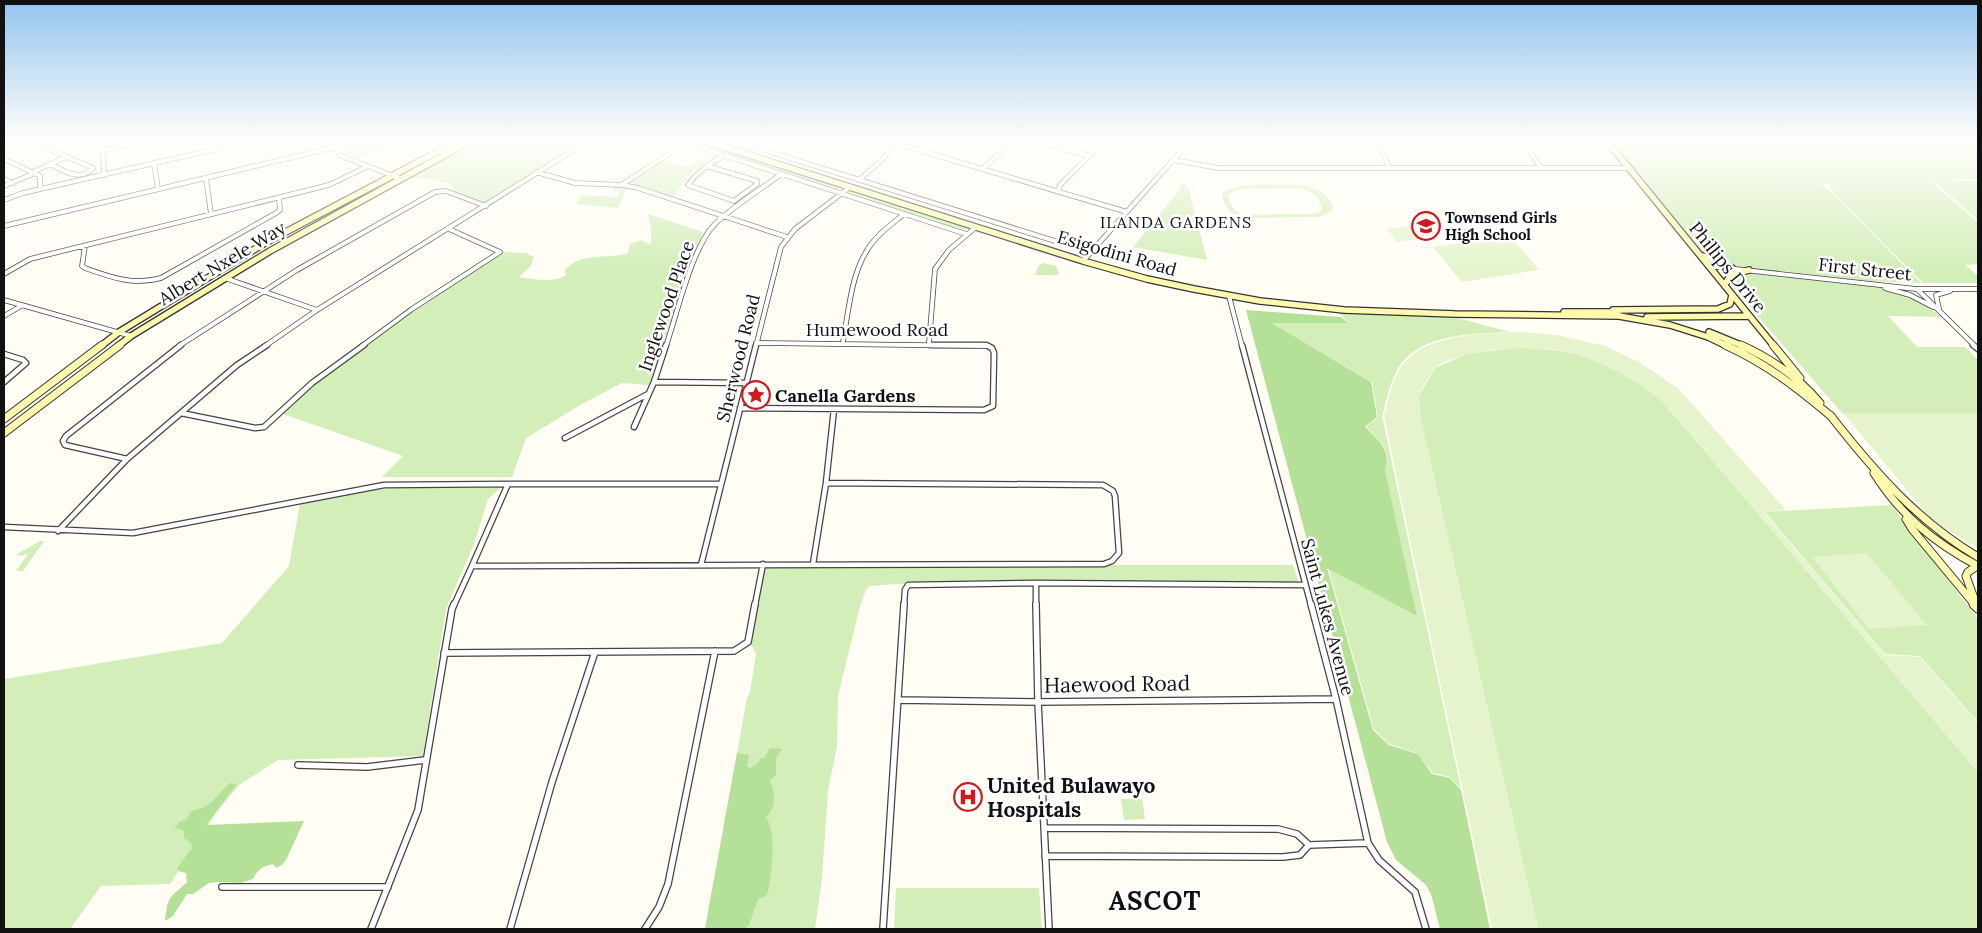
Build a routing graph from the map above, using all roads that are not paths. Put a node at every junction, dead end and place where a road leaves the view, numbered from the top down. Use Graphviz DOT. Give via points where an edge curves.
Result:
graph roads {
  1 [pos="40,185"];
  2 [pos="60,185"];
  3 [pos="157,185"];
  4 [pos="177,185"];
  5 [pos="207,185"];
  6 [pos="332,185"];
  7 [pos="373,185"];
  8 [pos="391,185"];
  9 [pos="518,185"];
  10 [pos="624,185"];
  11 [pos="688,185"];
  12 [pos="755,185"];
  13 [pos="767,185"];
  14 [pos="812,185"];
  15 [pos="842,185"];
  16 [pos="877,185"];
  17 [pos="1036,185"];
  18 [pos="1060,185"];
  19 [pos="1152,185"];
  20 [pos="1642,185"];
  21 [pos="850,187"];
  22 [pos="40,189"];
  23 [pos="158,189"];
  24 [pos="1058,191"];
  25 [pos="840,194"];
  26 [pos="279,198"];
  27 [pos="4,200"];
  28 [pos="486,206"];
  29 [pos="1127,212"];
  30 [pos="211,214"];
  31 [pos="904,214"];
  32 [pos="722,217"];
  33 [pos="4,226"];
  34 [pos="976,227"];
  35 [pos="449,229"];
  36 [pos="966,234"];
  37 [pos="787,237"];
  38 [pos="85,246"];
  39 [pos="1090,252"];
  40 [pos="1698,253"];
  41 [pos="1083,261"];
  42 [pos="1709,266"];
  43 [pos="1732,268"];
  44 [pos="1749,270"];
  45 [pos="4,274"];
  46 [pos="225,278"];
  47 [pos="1870,284"];
  48 [pos="1725,285"];
  49 [pos="1916,289"];
  50 [pos="1959,289"];
  51 [pos="1978,290"];
  52 [pos="263,291"];
  53 [pos="1732,295"];
  54 [pos="1229,296"];
  55 [pos="4,300"];
  56 [pos="21,306"];
  57 [pos="317,310"];
  58 [pos="1578,310"];
  59 [pos="1939,310"];
  60 [pos="1536,314"];
  61 [pos="4,316"];
  62 [pos="1749,316"];
  63 [pos="1633,317"];
  64 [pos="1654,317"];
  65 [pos="119,332"];
  66 [pos="131,336"];
  67 [pos="844,342"];
  68 [pos="756,343"];
  69 [pos="929,343"];
  70 [pos="1978,349"];
  71 [pos="4,354"];
  72 [pos="4,382"];
  73 [pos="654,382"];
  74 [pos="746,383"];
  75 [pos="1808,388"];
  76 [pos="650,393"];
  77 [pos="740,408"];
  78 [pos="834,409"];
  79 [pos="181,414"];
  80 [pos="1832,417"];
  81 [pos="4,419"];
  82 [pos="634,427"];
  83 [pos="4,433"];
  84 [pos="565,438"];
  85 [pos="127,459"];
  86 [pos="1872,468"];
  87 [pos="826,483"];
  88 [pos="508,484"];
  89 [pos="720,484"];
  90 [pos="1901,510"];
  91 [pos="4,527"];
  92 [pos="58,531"];
  93 [pos="763,564"];
  94 [pos="813,564"];
  95 [pos="700,565"];
  96 [pos="1978,565"];
  97 [pos="472,566"];
  98 [pos="1036,583"];
  99 [pos="1305,585"];
  100 [pos="1978,608"];
  101 [pos="596,652"];
  102 [pos="715,652"];
  103 [pos="444,653"];
  104 [pos="1336,699"];
  105 [pos="898,700"];
  106 [pos="1038,702"];
  107 [pos="425,760"];
  108 [pos="298,765"];
  109 [pos="1044,828"];
  110 [pos="1368,842"];
  111 [pos="1309,845"];
  112 [pos="1046,856"];
  113 [pos="222,887"];
  114 [pos="388,887"];
  115 [pos="371,929"];
  116 [pos="510,929"];
  117 [pos="645,929"];
  118 [pos="883,929"];
  119 [pos="1049,929"];
  120 [pos="1426,929"];
  1 -- 22 [label="street"];
  2 -- 22 [label="street"];
  3 -- 23 [label="street"];
  4 -- 23 [label="street"];
  5 -- 30 [label="street"];
  6 -- 26 [label="street"];
  7 -- 65 [label="main road, Albert Nxele Way" via="265,243"];
  8 -- 46 [label="main road, Albert Nxele Way"];
  9 -- 28 [label="street"];
  10 -- 32 [label="street"];
  11 -- 12 [label="street" via="734,201"];
  13 -- 32 [label="street, Inglewood Place"];
  14 -- 25 [label="street"];
  15 -- 21 [label="main road, Esigodini Road"];
  16 -- 39 [label="street"];
  17 -- 24 [label="street"];
  18 -- 24 [label="street"];
  19 -- 29 [label="street"];
  20 -- 40 [label="main road, Phillips Drive"];
  21 -- 25 [label="street, Sherwood Road"];
  21 -- 34 [label="main road, Esigodini Road"];
  22 -- 27 [label="street"];
  23 -- 33 [label="street"];
  24 -- 29 [label="street"];
  25 -- 31 [label="street"];
  25 -- 37 [label="street, Sherwood Road"];
  26 -- 30 [label="street"];
  26 -- 38 [label="street" via="280,210 150,282 138,283 84,268"];
  28 -- 35 [label="street"];
  28 -- 52 [label="street" via="446,192 435,192"];
  29 -- 39 [label="street"];
  30 -- 38 [label="street"];
  31 -- 36 [label="street"];
  31 -- 67 [label="street" via="876,239 863,258 856,275"];
  32 -- 37 [label="street"];
  32 -- 73 [label="street, Inglewood Place" via="709,230 697,253"];
  34 -- 36 [label="street"];
  34 -- 41 [label="main road, Esigodini Road"];
  35 -- 57 [label="street"];
  35 -- 79 [label="street" via="500,252 412,309 312,383 268,425 254,428"];
  36 -- 69 [label="street" via="940,260 936,269"];
  37 -- 68 [label="street, Sherwood Road" via="776,258"];
  38 -- 45 [label="street" via="28,260"];
  39 -- 41 [label="street"];
  40 -- 42 [label="main road, Phillips Drive"];
  40 -- 43 [label="main road"];
  41 -- 54 [label="main road, Esigodini Road" via="1147,279"];
  42 -- 43 [label="street, First Street"];
  42 -- 48 [label="main road, Phillips Drive"];
  43 -- 44 [label="street, First Street"];
  44 -- 47 [label="street, First Street"];
  44 -- 48 [label="main road" via="1729,275"];
  46 -- 52 [label="street"];
  46 -- 66 [label="main road, Albert Nxele Way"];
  47 -- 49 [label="street, First Street"];
  47 -- 59 [label="street" via="1910,295"];
  48 -- 53 [label="main road, Phillips Drive"];
  49 -- 50 [label="street, First Street"];
  49 -- 59 [label="street"];
  50 -- 51 [label="street, First Street"];
  50 -- 59 [label="street" via="1936,295"];
  52 -- 57 [label="street"];
  52 -- 85 [label="street" via="179,346 63,441 65,445"];
  53 -- 58 [label="main road" via="1730,304 1718,309"];
  53 -- 62 [label="main road, Phillips Drive"];
  54 -- 60 [label="main road, Esigodini Road" via="1367,312"];
  54 -- 99 [label="street, Saint Lukes Avenue"];
  55 -- 56 [label="street"];
  56 -- 61 [label="street"];
  56 -- 65 [label="street"];
  57 -- 79 [label="street" via="237,365"];
  58 -- 60 [label="main road, Esigodini Road"];
  58 -- 64 [label="main road, Esigodini Road"];
  59 -- 70 [label="street"];
  60 -- 63 [label="main road, Esigodini Road"];
  62 -- 64 [label="main road"];
  62 -- 75 [label="main road, Phillips Drive"];
  63 -- 64 [label="main road"];
  63 -- 80 [label="main road, Esigodini Road" via="1691,331 1735,348 1774,370"];
  64 -- 75 [label="main road, Esigodini Road" via="1732,341 1772,361"];
  65 -- 66 [label="street"];
  65 -- 81 [label="main road, Albert Nxele Way"];
  66 -- 83 [label="main road, Albert Nxele Way"];
  67 -- 68 [label="street, Humewood Road"];
  67 -- 69 [label="street, Humewood Road"];
  68 -- 74 [label="street, Sherwood Road"];
  69 -- 78 [label="street, Humewood Road" via="986,344 992,348 992,406 989,409"];
  71 -- 72 [label="street" via="26,364"];
  73 -- 74 [label="street"];
  73 -- 76 [label="street, Inglewood Place"];
  74 -- 77 [label="street, Sherwood Road"];
  75 -- 80 [label="main road, Esigodini Road"];
  76 -- 82 [label="street, Inglewood Place"];
  76 -- 84 [label="street"];
  77 -- 78 [label="street"];
  77 -- 89 [label="street, Sherwood Road"];
  78 -- 87 [label="street"];
  79 -- 85 [label="street"];
  80 -- 86 [label="main road, Esigodini Road"];
  85 -- 92 [label="street"];
  86 -- 90 [label="main road, Esigodini Road"];
  86 -- 96 [label="main road, Esigodini Road" via="1938,537"];
  87 -- 94 [label="street"];
  87 -- 94 [label="street" via="1103,484 1115,496 1119,553 1112,562 1104,564"];
  88 -- 89 [label="street"];
  88 -- 92 [label="street" via="384,485 145,532"];
  88 -- 97 [label="street"];
  89 -- 95 [label="street, Sherwood Road"];
  90 -- 96 [label="main road, Esigodini Road" via="1930,536"];
  90 -- 100 [label="main road" via="1912,529"];
  91 -- 92 [label="street"];
  93 -- 94 [label="street"];
  93 -- 95 [label="street"];
  93 -- 102 [label="street" via="748,642 734,651"];
  95 -- 97 [label="street"];
  96 -- 100 [label="main road" via="1966,576"];
  97 -- 103 [label="street" via="452,609"];
  98 -- 99 [label="street"];
  98 -- 105 [label="street" via="908,585 905,590"];
  98 -- 106 [label="street"];
  99 -- 104 [label="street, Saint Lukes Avenue"];
  101 -- 102 [label="street"];
  101 -- 103 [label="street"];
  101 -- 116 [label="street" via="552,782"];
  102 -- 117 [label="street" via="668,884"];
  103 -- 107 [label="street"];
  104 -- 106 [label="street, Haewood Road"];
  104 -- 110 [label="street, Saint Lukes Avenue"];
  105 -- 106 [label="street, Haewood Road"];
  105 -- 118 [label="street"];
  106 -- 109 [label="street"];
  107 -- 108 [label="street" via="367,767"];
  107 -- 114 [label="street" via="418,810"];
  109 -- 111 [label="street" via="1278,829 1297,834"];
  109 -- 112 [label="street"];
  110 -- 111 [label="street"];
  110 -- 120 [label="street, Saint Lukes Avenue" via="1379,860 1415,892"];
  111 -- 112 [label="street" via="1300,855 1283,857"];
  112 -- 119 [label="street"];
  113 -- 114 [label="street"];
  114 -- 115 [label="street"];
}
